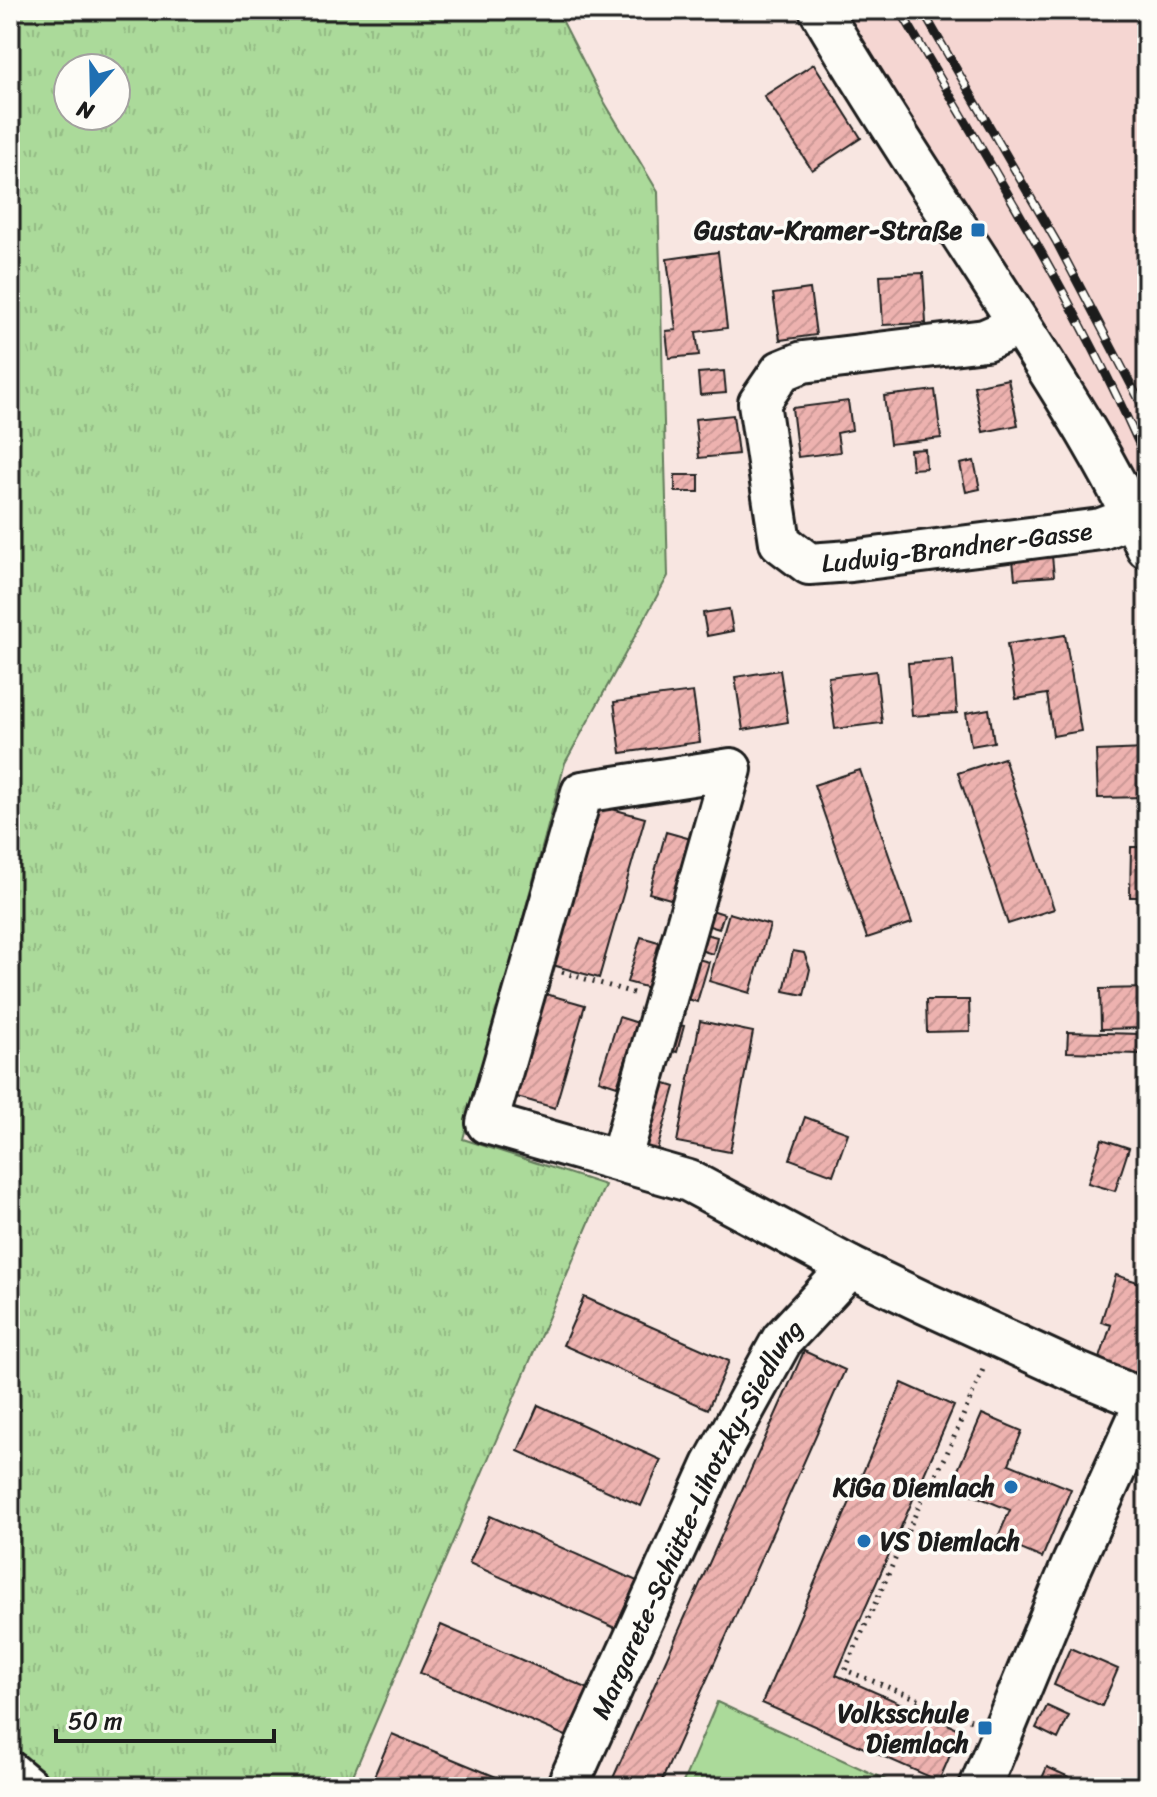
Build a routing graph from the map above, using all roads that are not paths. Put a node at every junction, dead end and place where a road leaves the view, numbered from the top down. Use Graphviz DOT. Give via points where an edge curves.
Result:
graph roads {
  1 [pos="820,10"];
  2 [pos="1020,325"];
  3 [pos="1140,532"];
  4 [pos="620,1161"];
  5 [pos="850,1267"];
  6 [pos="1147,1400"];
  7 [pos="10,1772"];
  8 [pos="963,1780"];
  9 [pos="28,1787"];
  10 [pos="567,1787"];
  1 -- 2 [label="street"];
  2 -- 3 [label="street" via="1075,411"];
  2 -- 3 [label="street, Ludwig-Brandner-Gasse" via="985,340 803,362 781,371 759,403 780,542 809,564 1101,529"];
  4 -- 4 [label="street" via="665,1002 731,769 582,792 532,964 487,1123"];
  4 -- 5 [label="street" via="689,1181"];
  5 -- 6 [label="street"];
  5 -- 10 [label="street, Margarete-Schütte-Lihotzky-Siedlung" via="782,1340 713,1465"];
  6 -- 8 [label="street" via="1072,1565"];
  7 -- 9 [label="street"];
}
